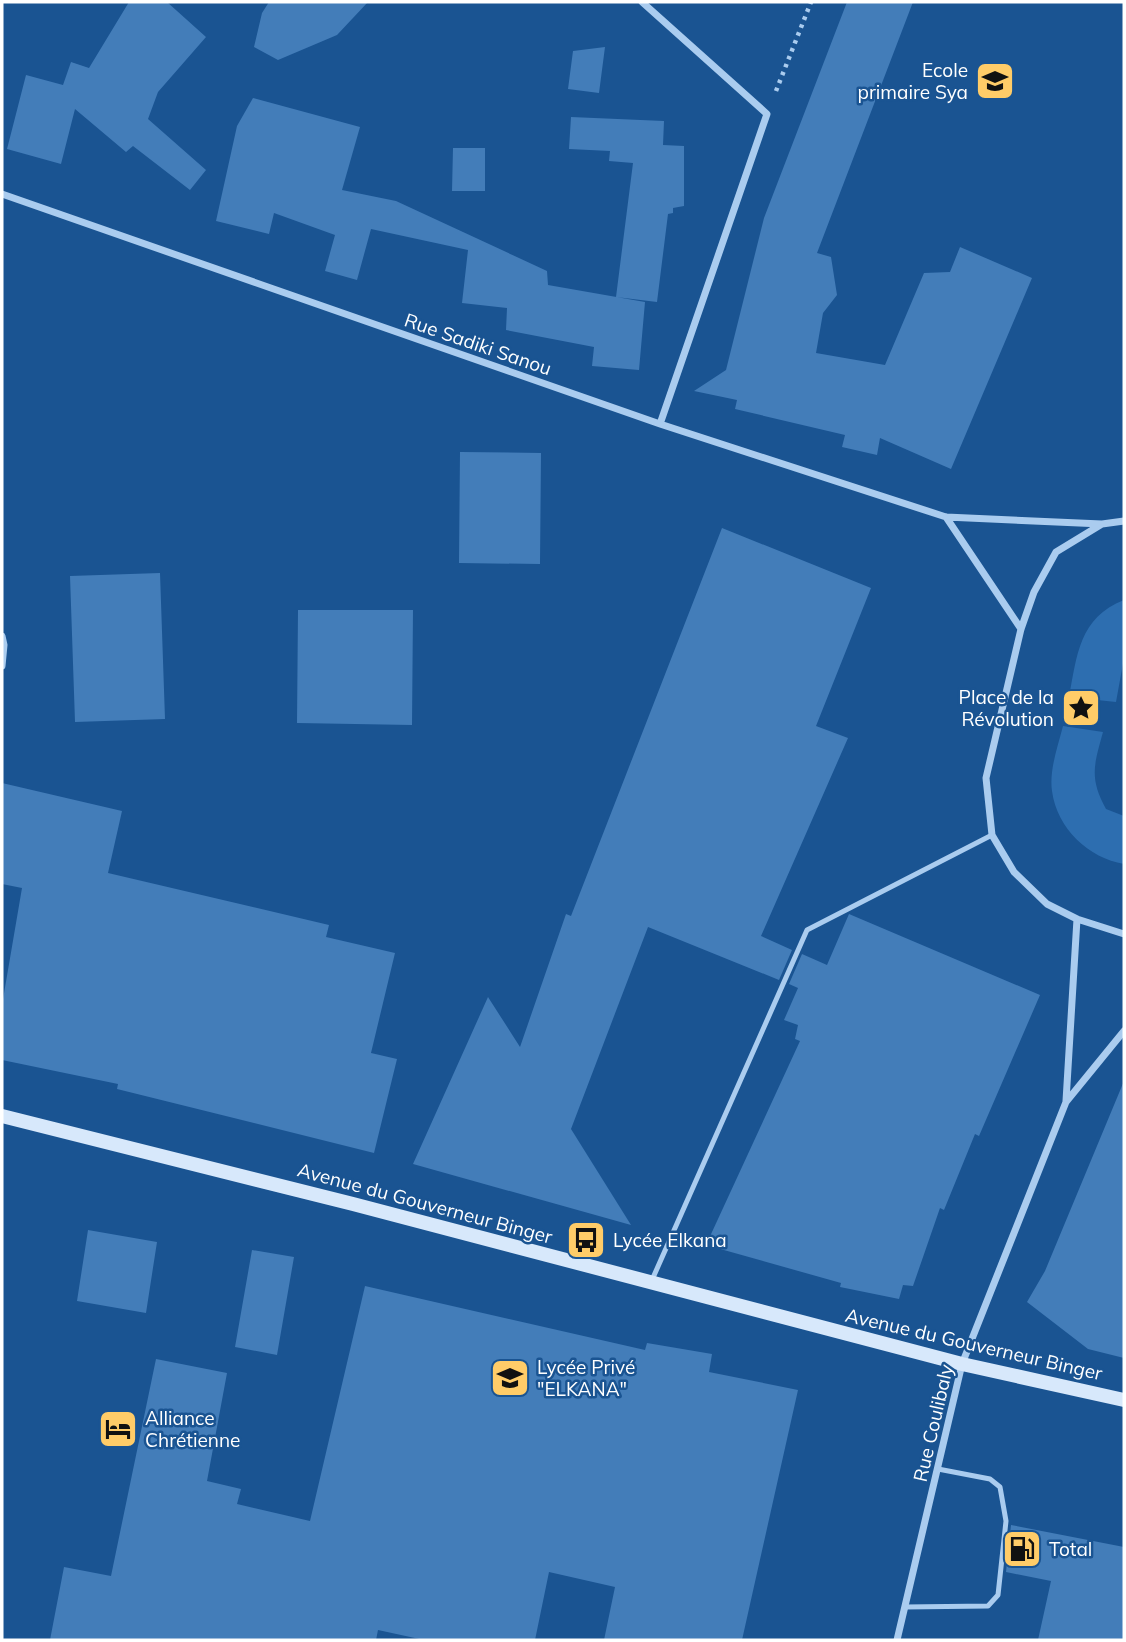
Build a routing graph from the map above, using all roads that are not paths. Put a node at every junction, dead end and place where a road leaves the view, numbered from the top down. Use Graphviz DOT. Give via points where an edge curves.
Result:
graph roads {
  1 [pos="642,2"];
  2 [pos="2,194"];
  3 [pos="660,424"];
  4 [pos="946,517"];
  5 [pos="1124,521"];
  6 [pos="1102,524"];
  7 [pos="1021,629"];
  8 [pos="2,636"];
  9 [pos="2,666"];
  10 [pos="992,835"];
  11 [pos="1077,919"];
  12 [pos="1124,934"];
  13 [pos="1124,1031"];
  14 [pos="1066,1102"];
  15 [pos="2,1116"];
  16 [pos="651,1283"];
  17 [pos="962,1364"];
  18 [pos="1124,1400"];
  19 [pos="938,1469"];
  20 [pos="905,1606"];
  21 [pos="897,1640"];
  1 -- 3 [label="street" via="767,114"];
  2 -- 3 [label="street, Rue Sadiki Sanou"];
  3 -- 4 [label="street, Rue Sadiki Sanou"];
  4 -- 6 [label="street, Rue Sadiki Sanou"];
  4 -- 7 [label="street"];
  5 -- 6 [label="street"];
  6 -- 7 [label="street" via="1056,552"];
  7 -- 10 [label="street" via="986,778"];
  8 -- 9 [label="street"];
  10 -- 11 [label="street" via="1014,872 1047,904"];
  10 -- 16 [label="lane" via="807,930"];
  11 -- 12 [label="street"];
  11 -- 14 [label="street"];
  13 -- 14 [label="street"];
  14 -- 17 [label="street, Rue Coulibaly"];
  15 -- 16 [label="street, Avenue du Gouverneur Binger"];
  16 -- 17 [label="street, Avenue du Gouverneur Binger"];
  17 -- 18 [label="street, Avenue du Gouverneur Binger"];
  17 -- 19 [label="street, Rue Coulibaly"];
  19 -- 20 [label="street, Rue Coulibaly"];
  19 -- 20 [label="lane" via="990,1479 1000,1487 1006,1521 998,1595 988,1606"];
  20 -- 21 [label="street, Rue Coulibaly"];
}
